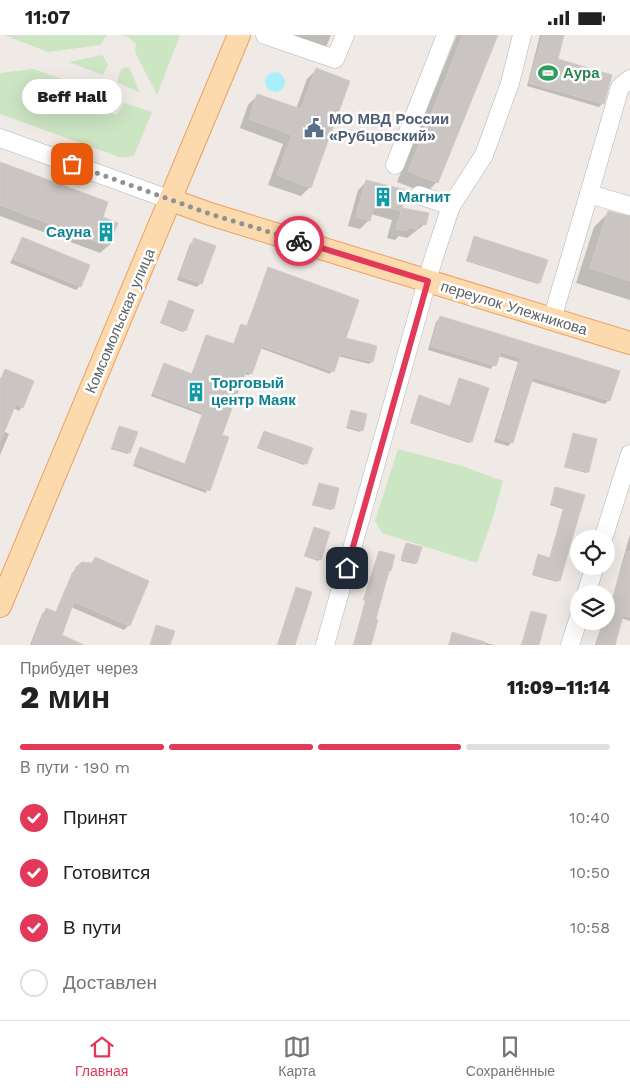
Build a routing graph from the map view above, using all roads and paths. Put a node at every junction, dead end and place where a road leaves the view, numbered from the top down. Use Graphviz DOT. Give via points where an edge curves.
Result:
graph roads {
  1 [pos="239,35"];
  2 [pos="265,35"];
  3 [pos="345,35"];
  4 [pos="446,35"];
  5 [pos="522,35"];
  6 [pos="630,79"];
  7 [pos="0,138"];
  8 [pos="395,165"];
  9 [pos="589,194"];
  10 [pos="420,195"];
  11 [pos="170,200"];
  12 [pos="451,206"];
  13 [pos="630,206"];
  14 [pos="428,281"];
  15 [pos="552,319"];
  16 [pos="630,343"];
  17 [pos="630,454"];
  18 [pos="606,530"];
  19 [pos="0,606"];
  20 [pos="575,630"];
  21 [pos="325,645"];
  22 [pos="570,645"];
  1 -- 11 [label="main road, Комсомольская улица"];
  2 -- 3 [label="street" via="335,59"];
  4 -- 8 [label="street"];
  5 -- 12 [label="street" via="510,83 484,155"];
  6 -- 9 [label="street" via="620,87"];
  7 -- 11 [label="street, переулок Улежникова"];
  9 -- 13 [label="street"];
  9 -- 15 [label="street"];
  10 -- 12 [label="street"];
  11 -- 14 [label="main road, переулок Улежникова"];
  11 -- 19 [label="main road, Комсомольская улица"];
  12 -- 14 [label="street"];
  14 -- 15 [label="main road, переулок Улежникова"];
  14 -- 21 [label="street"];
  15 -- 16 [label="main road, переулок Улежникова"];
  17 -- 18 [label="street"];
  20 -- 22 [label="street"];
}
